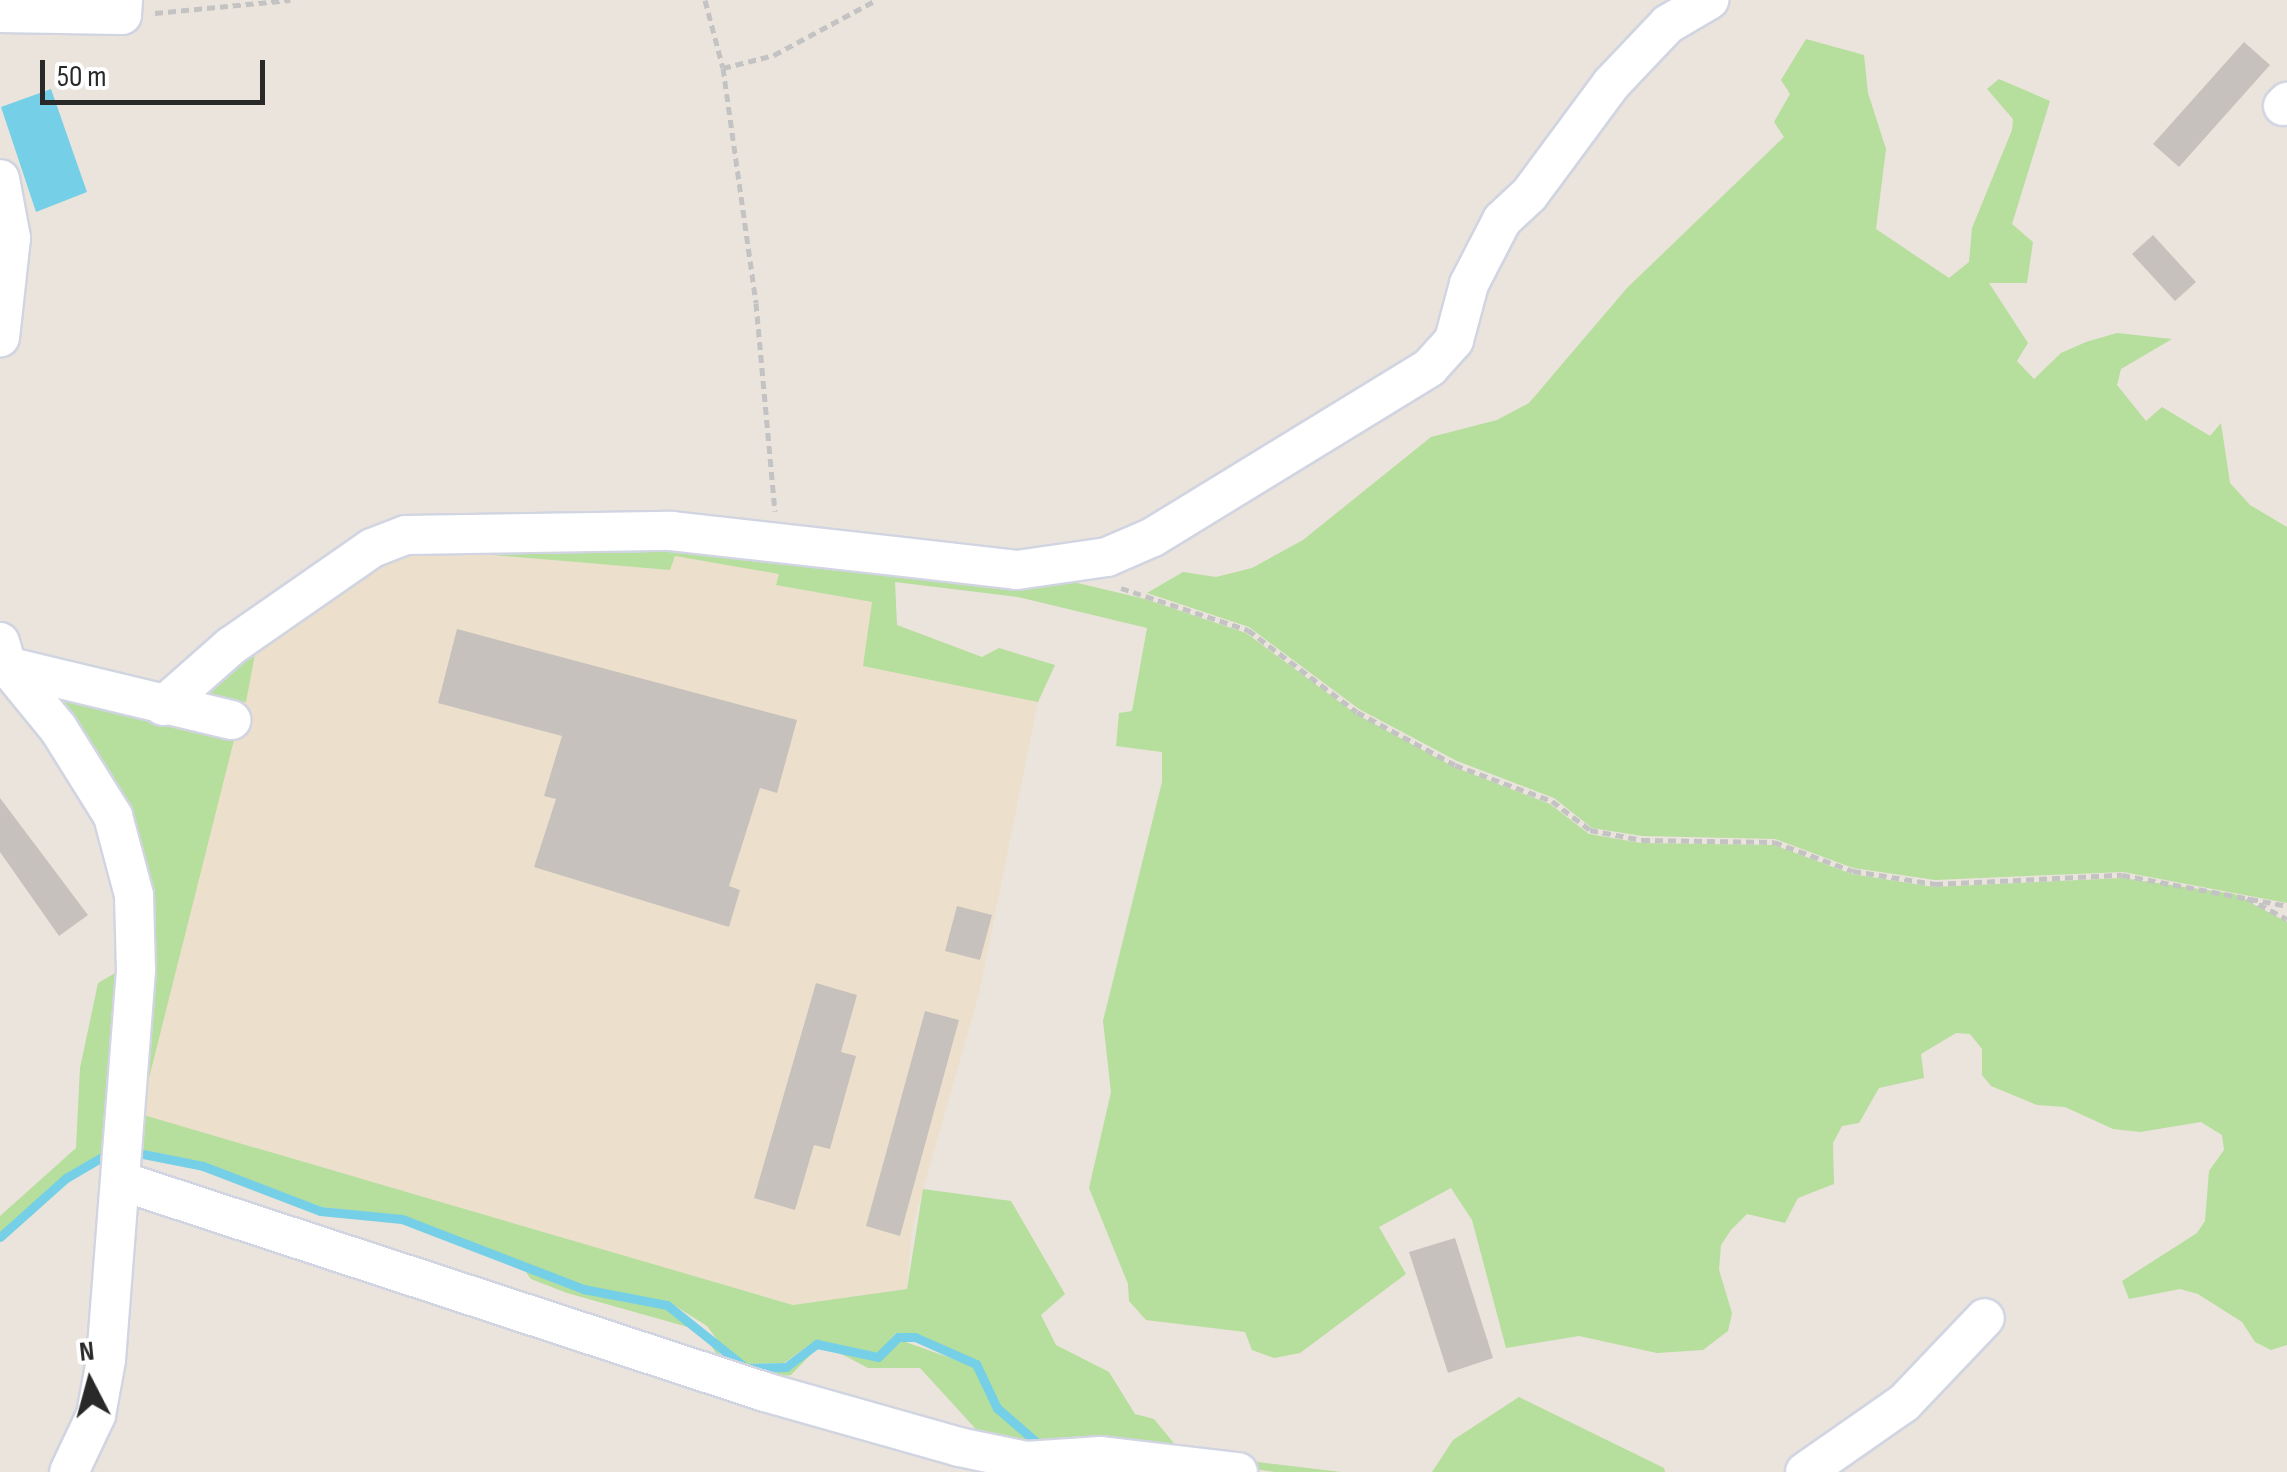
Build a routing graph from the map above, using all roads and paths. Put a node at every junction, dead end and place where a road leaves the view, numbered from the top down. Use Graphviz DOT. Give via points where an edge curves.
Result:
graph roads {
  1 [pos="290,0"];
  2 [pos="706,0"];
  3 [pos="876,0"];
  4 [pos="1709,0"];
  5 [pos="122,8"];
  6 [pos="0,13"];
  7 [pos="723,68"];
  8 [pos="0,179"];
  9 [pos="0,337"];
  10 [pos="778,544"];
  11 [pos="1112,584"];
  12 [pos="2,658"];
  13 [pos="163,706"];
  14 [pos="232,720"];
  15 [pos="2236,892"];
  16 [pos="2287,906"];
  17 [pos="2287,919"];
  18 [pos="122,1181"];
  19 [pos="1984,1318"];
  20 [pos="69,1472"];
  21 [pos="1238,1472"];
  22 [pos="1804,1472"];
  1 -- 5 [label="path"];
  2 -- 7 [label="path"];
  3 -- 7 [label="path" via="774,55"];
  4 -- 10 [label="street" via="1668,24 1612,83 1529,195 1502,220 1469,284 1454,340 1430,367 1169,528 1107,557 1017,570"];
  5 -- 6 [label="street"];
  7 -- 10 [label="path" via="756,303"];
  8 -- 9 [label="street" via="11,238"];
  10 -- 13 [label="street" via="670,530 406,535 372,548 247,635"];
  11 -- 15 [label="path" via="1248,630 1357,712 1455,764 1552,801 1590,830 1642,840 1774,842 1852,871 1934,884 2122,875"];
  12 -- 13 [label="street"];
  12 -- 18 [label="street" via="58,728 113,816 134,895 136,970"];
  13 -- 14 [label="street"];
  15 -- 16 [label="path"];
  15 -- 17 [label="path"];
  18 -- 20 [label="street" via="96,1415"];
  18 -- 21 [label="street" via="764,1392 959,1447 1026,1461 1100,1456"];
  19 -- 22 [label="street" via="1904,1403"];
}
